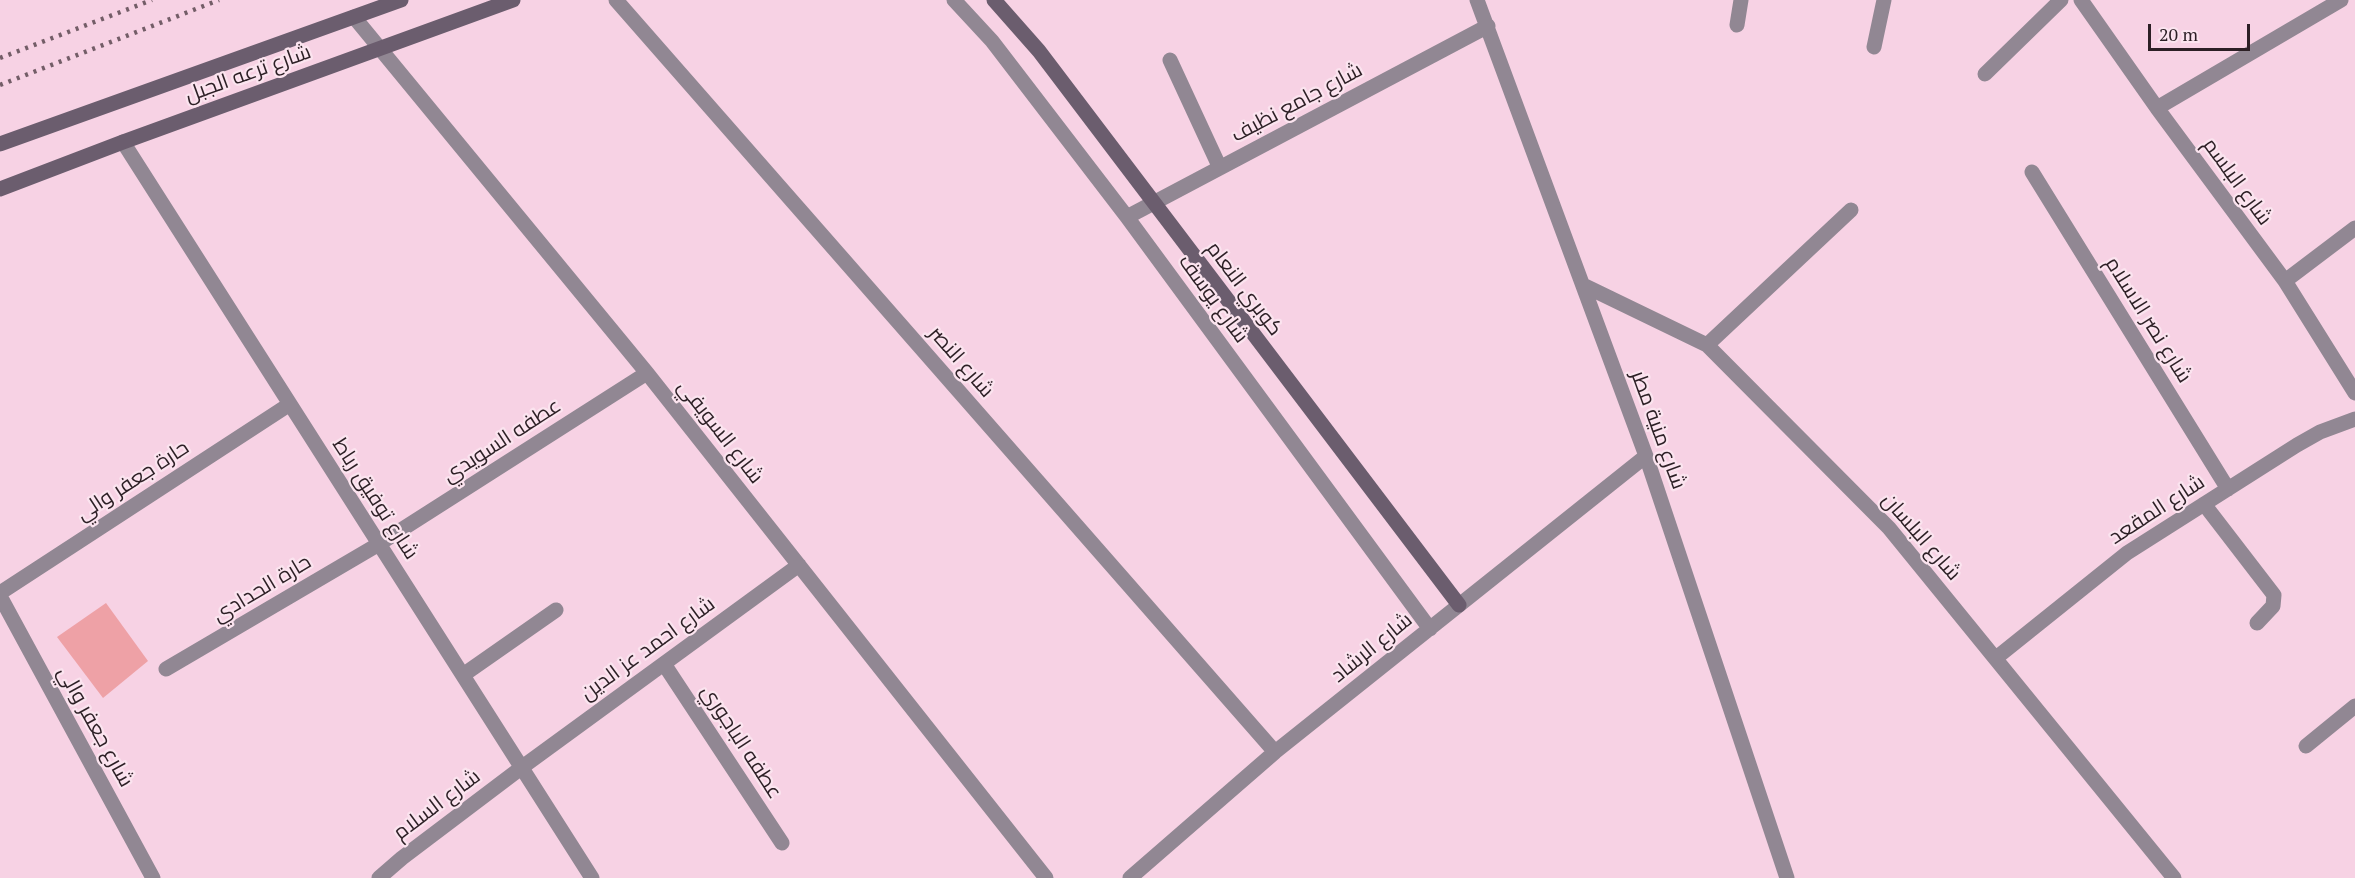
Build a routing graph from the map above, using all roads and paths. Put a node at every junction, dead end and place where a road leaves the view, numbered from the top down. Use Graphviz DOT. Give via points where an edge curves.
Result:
graph roads {
  1 [pos="401,0"];
  2 [pos="513,0"];
  3 [pos="616,0"];
  4 [pos="954,0"];
  5 [pos="994,0"];
  6 [pos="1477,0"];
  7 [pos="1741,0"];
  8 [pos="1884,0"];
  9 [pos="2061,0"];
  10 [pos="2081,0"];
  11 [pos="2341,0"];
  12 [pos="354,17"];
  13 [pos="1737,25"];
  14 [pos="1488,26"];
  15 [pos="1874,47"];
  16 [pos="380,48"];
  17 [pos="1170,60"];
  18 [pos="1984,74"];
  19 [pos="2157,108"];
  20 [pos="123,142"];
  21 [pos="0,144"];
  22 [pos="1220,168"];
  23 [pos="2032,172"];
  24 [pos="0,189"];
  25 [pos="1851,210"];
  26 [pos="1127,217"];
  27 [pos="2355,228"];
  28 [pos="2284,281"];
  29 [pos="1583,285"];
  30 [pos="1707,345"];
  31 [pos="647,373"];
  32 [pos="2355,393"];
  33 [pos="290,404"];
  34 [pos="2355,419"];
  35 [pos="1646,456"];
  36 [pos="2228,489"];
  37 [pos="2204,504"];
  38 [pos="379,544"];
  39 [pos="799,565"];
  40 [pos="0,594"];
  41 [pos="1459,605"];
  42 [pos="556,610"];
  43 [pos="2257,623"];
  44 [pos="1430,628"];
  45 [pos="1996,658"];
  46 [pos="664,664"];
  47 [pos="166,669"];
  48 [pos="463,675"];
  49 [pos="2355,706"];
  50 [pos="2306,746"];
  51 [pos="1275,753"];
  52 [pos="521,768"];
  53 [pos="782,843"];
  54 [pos="153,878"];
  55 [pos="379,878"];
  56 [pos="592,878"];
  57 [pos="1046,878"];
  58 [pos="1130,878"];
  59 [pos="1787,878"];
  60 [pos="2174,878"];
  1 -- 12 [label="street, شارع ترعه الجبل"];
  2 -- 16 [label="street, شارع ترعه الجبل"];
  3 -- 51 [label="street, شارع النصر"];
  4 -- 26 [label="street, شارع يوسف" via="992,41"];
  5 -- 41 [label="street, كوبري النعام" via="1039,51"];
  6 -- 14 [label="street, شارع منية مطر"];
  7 -- 13 [label="street"];
  8 -- 15 [label="street"];
  9 -- 18 [label="street"];
  10 -- 19 [label="street, شارع البلسم"];
  11 -- 19 [label="street"];
  12 -- 16 [label="street, شارع السويفي"];
  12 -- 21 [label="street, شارع ترعه الجبل"];
  14 -- 22 [label="street, شارع جامع نظيف"];
  14 -- 29 [label="street, شارع منية مطر"];
  16 -- 20 [label="street, شارع ترعه الجبل"];
  16 -- 31 [label="street, شارع السويفي"];
  17 -- 22 [label="street"];
  19 -- 28 [label="street, شارع البلسم"];
  20 -- 24 [label="street, شارع ترعه الجبل"];
  20 -- 33 [label="street, شارع توفيق رباط"];
  22 -- 26 [label="street, شارع جامع نظيف"];
  23 -- 36 [label="street, شارع نصر الاسلام"];
  25 -- 30 [label="street"];
  26 -- 44 [label="street, شارع يوسف"];
  27 -- 28 [label="street"];
  28 -- 32 [label="street, شارع البلسم"];
  29 -- 30 [label="street, شارع البلسان"];
  29 -- 35 [label="street, شارع منية مطر"];
  30 -- 45 [label="street, شارع البلسان" via="1889,528"];
  31 -- 38 [label="street, عطفه السويدي"];
  31 -- 39 [label="street, شارع السويفي"];
  33 -- 38 [label="street, شارع توفيق رباط"];
  33 -- 40 [label="street, حارة جعفر والي"];
  34 -- 36 [label="street, شارع المقعد" via="2320,432"];
  35 -- 41 [label="street, شارع الرشاد"];
  35 -- 59 [label="street, شارع منية مطر"];
  36 -- 37 [label="street, شارع المقعد"];
  37 -- 43 [label="street" via="2274,595 2273,606"];
  37 -- 45 [label="street, شارع المقعد" via="2127,553"];
  38 -- 47 [label="street, حارة الحدادي"];
  38 -- 48 [label="street, شارع توفيق رباط"];
  39 -- 46 [label="street, شارع احمد عز الدين"];
  39 -- 57 [label="street, شارع السويفي"];
  40 -- 54 [label="street, شارع جعفر والي"];
  41 -- 44 [label="street, شارع الرشاد"];
  42 -- 48 [label="street"];
  44 -- 51 [label="street, شارع الرشاد"];
  45 -- 60 [label="street, شارع البلسان"];
  46 -- 52 [label="street, شارع احمد عز الدين"];
  46 -- 53 [label="street, عطفه الباجوري"];
  48 -- 52 [label="street, شارع توفيق رباط"];
  49 -- 50 [label="street"];
  51 -- 58 [label="street, شارع الرشاد"];
  52 -- 55 [label="street, شارع السلام"];
  52 -- 56 [label="street, شارع توفيق رباط"];
}
